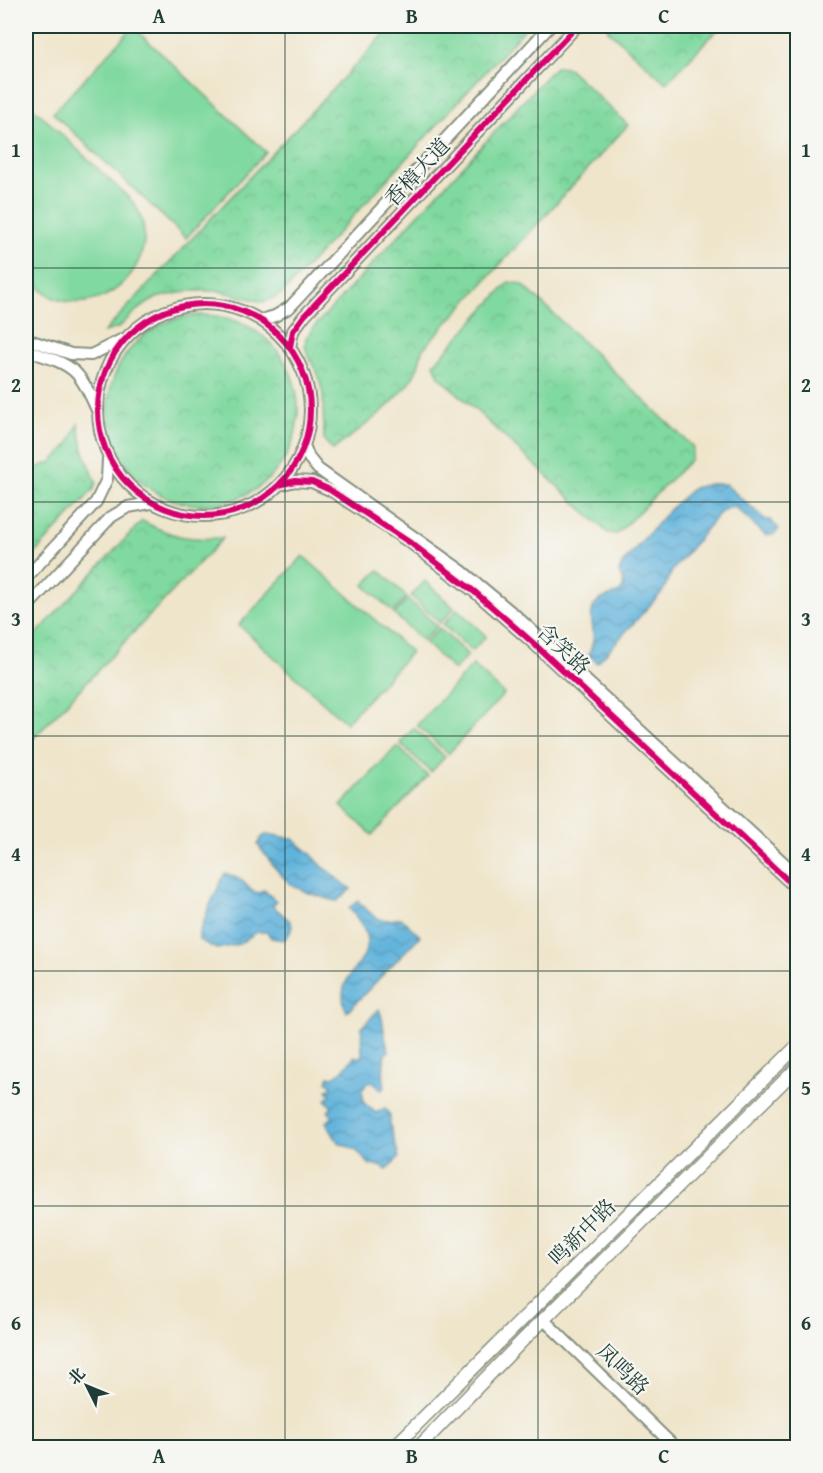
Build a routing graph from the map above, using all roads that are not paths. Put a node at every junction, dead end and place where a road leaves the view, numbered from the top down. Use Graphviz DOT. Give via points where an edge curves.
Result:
graph roads {
  1 [pos="550,26"];
  2 [pos="577,26"];
  3 [pos="261,320"];
  4 [pos="131,334"];
  5 [pos="26,339"];
  6 [pos="290,347"];
  7 [pos="26,350"];
  8 [pos="98,412"];
  9 [pos="304,445"];
  10 [pos="108,455"];
  11 [pos="279,485"];
  12 [pos="151,503"];
  13 [pos="26,578"];
  14 [pos="26,609"];
  15 [pos="798,876"];
  16 [pos="798,890"];
  17 [pos="798,1045"];
  18 [pos="798,1068"];
  19 [pos="543,1319"];
  20 [pos="393,1448"];
  21 [pos="418,1448"];
  22 [pos="676,1448"];
  1 -- 3 [label="street, 香樟大道" via="290,307"];
  2 -- 6 [label="street, 香樟大道" via="304,316 293,332"];
  3 -- 4 [label="street" via="237,309 197,304 159,314"];
  3 -- 6 [label="street"];
  4 -- 5 [label="street" via="91,355 71,354"];
  4 -- 8 [label="street" via="112,357 103,376"];
  6 -- 9 [label="street" via="308,384 310,420"];
  7 -- 8 [label="street" via="74,371"];
  8 -- 10 [label="street"];
  9 -- 11 [label="street"];
  9 -- 15 [label="street, 含笑路" via="318,469 462,571 515,615"];
  10 -- 12 [label="street" via="126,484"];
  10 -- 13 [label="street" via="107,479 96,502"];
  11 -- 12 [label="street" via="248,507 211,517 191,516"];
  11 -- 16 [label="street, 含笑路" via="312,482 330,490 467,586"];
  12 -- 14 [label="street" via="128,507 111,517"];
  17 -- 20 [label="main road, 鸣新中路"];
  18 -- 19 [label="main road, 鸣新中路"];
  19 -- 21 [label="main road, 鸣新中路"];
  19 -- 22 [label="street, 凤鸣路"];
}
